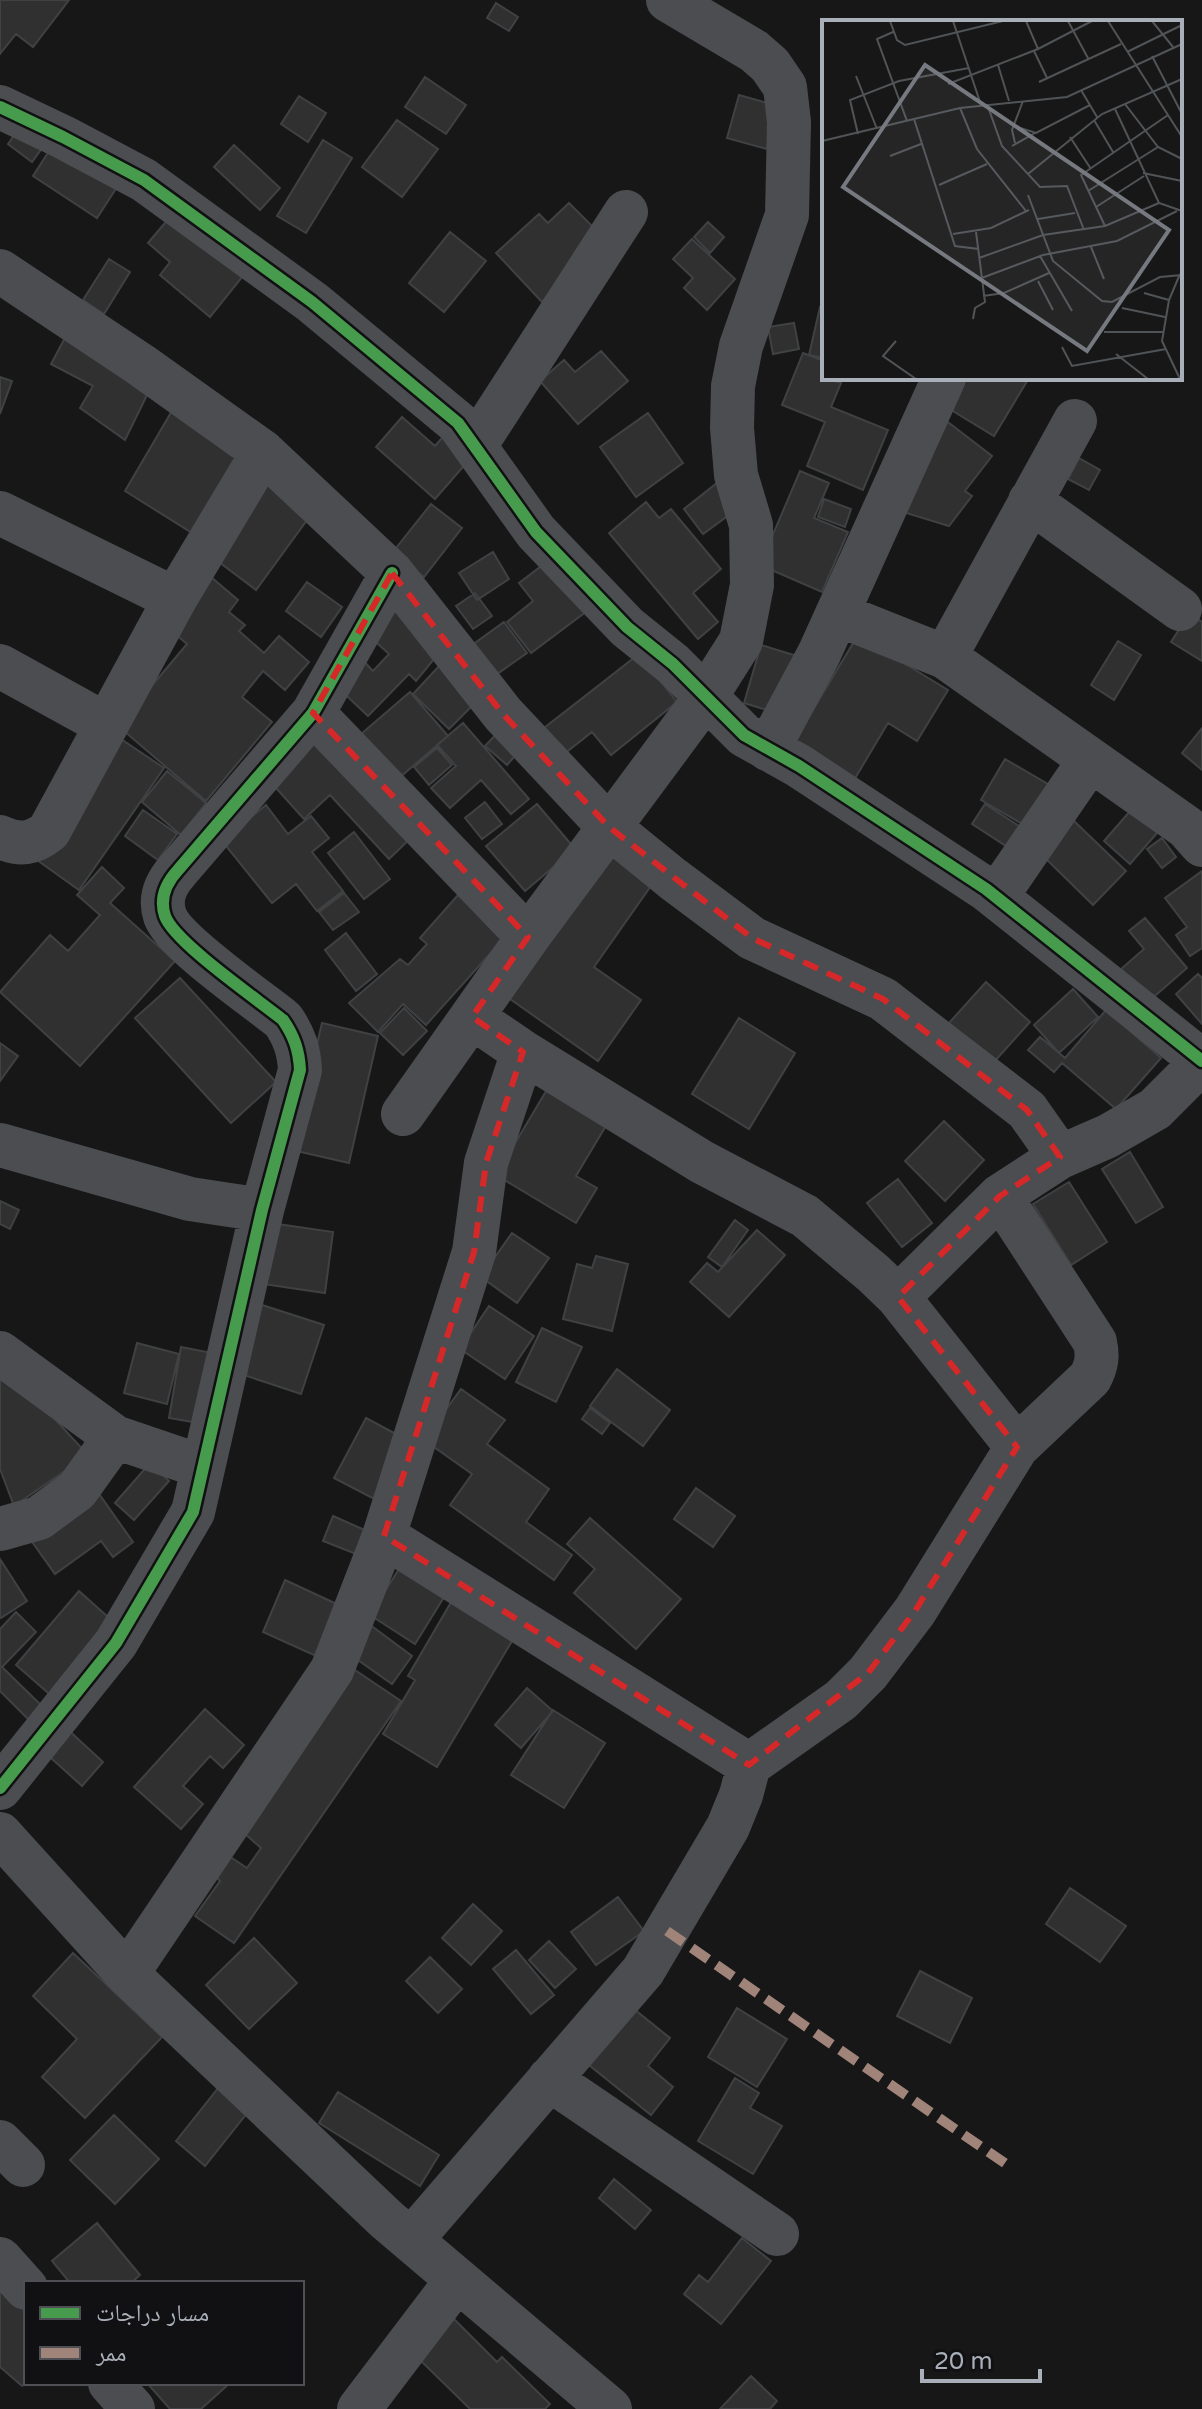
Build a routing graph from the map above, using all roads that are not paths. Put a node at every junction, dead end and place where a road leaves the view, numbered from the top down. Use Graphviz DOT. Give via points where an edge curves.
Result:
graph roads {
  1 [pos="668,0"];
  2 [pos="0,107"];
  3 [pos="626,212"];
  4 [pos="0,271"];
  5 [pos="943,380"];
  6 [pos="1075,421"];
  7 [pos="475,446"];
  8 [pos="263,452"];
  9 [pos="1030,501"];
  10 [pos="0,513"];
  11 [pos="392,573"];
  12 [pos="175,599"];
  13 [pos="1180,609"];
  14 [pos="837,614"];
  15 [pos="945,657"];
  16 [pos="0,666"];
  17 [pos="705,698"];
  18 [pos="313,713"];
  19 [pos="105,724"];
  20 [pos="768,749"];
  21 [pos="1090,760"];
  22 [pos="609,827"];
  23 [pos="0,837"];
  24 [pos="1202,845"];
  25 [pos="996,897"];
  26 [pos="528,937"];
  27 [pos="472,1017"];
  28 [pos="523,1052"];
  29 [pos="1202,1062"];
  30 [pos="403,1114"];
  31 [pos="0,1145"];
  32 [pos="1060,1157"];
  33 [pos="1000,1196"];
  34 [pos="262,1210"];
  35 [pos="898,1297"];
  36 [pos="0,1353"];
  37 [pos="115,1437"];
  38 [pos="1017,1447"];
  39 [pos="203,1467"];
  40 [pos="3,1519"];
  41 [pos="384,1536"];
  42 [pos="749,1765"];
  43 [pos="0,1788"];
  44 [pos="4,1846"];
  45 [pos="127,1974"];
  46 [pos="549,2079"];
  47 [pos="777,2234"];
  48 [pos="411,2240"];
  49 [pos="0,2259"];
  50 [pos="457,2280"];
  51 [pos="24,2286"];
  52 [pos="112,2385"];
  53 [pos="133,2409"];
  54 [pos="359,2409"];
  55 [pos="610,2409"];
  1 -- 17 [label="street" via="770,65 785,87 789,122 787,215 741,346 733,386 736,475 751,525 752,585 741,641"];
  2 -- 7 [label="street" via="144,180 312,302 458,423"];
  3 -- 7 [label="street"];
  4 -- 8 [label="street"];
  5 -- 14 [label="street"];
  6 -- 9 [label="street"];
  7 -- 17 [label="street" via="536,532 627,627"];
  8 -- 11 [label="street"];
  8 -- 12 [label="street"];
  9 -- 13 [label="street"];
  9 -- 15 [label="street"];
  10 -- 12 [label="street"];
  11 -- 18 [label="street"];
  11 -- 22 [label="street" via="503,714"];
  12 -- 19 [label="street"];
  14 -- 15 [label="street"];
  14 -- 20 [label="street"];
  15 -- 21 [label="street"];
  16 -- 19 [label="street"];
  17 -- 20 [label="street" via="744,735"];
  17 -- 22 [label="street"];
  18 -- 26 [label="street"];
  18 -- 34 [label="street" via="164,892 166,918 181,939 283,1020 299,1052 300,1070"];
  19 -- 23 [label="street" via="49,831 27,843"];
  20 -- 25 [label="street"];
  21 -- 24 [label="street" via="1186,827"];
  21 -- 25 [label="street"];
  22 -- 26 [label="street"];
  22 -- 32 [label="street" via="752,938 883,999 1027,1110"];
  25 -- 29 [label="street"];
  26 -- 27 [label="street"];
  27 -- 28 [label="street"];
  27 -- 30 [label="street"];
  28 -- 35 [label="street" via="702,1162 805,1216"];
  28 -- 41 [label="street" via="486,1163 474,1252"];
  29 -- 32 [label="street" via="1155,1109"];
  31 -- 34 [label="street" via="190,1199"];
  32 -- 33 [label="street"];
  33 -- 35 [label="street"];
  33 -- 38 [label="street" via="1089,1331 1097,1354 1090,1378"];
  34 -- 39 [label="street"];
  35 -- 38 [label="street"];
  36 -- 37 [label="street"];
  37 -- 39 [label="street"];
  37 -- 40 [label="street" via="77,1490 39,1518"];
  38 -- 42 [label="street" via="915,1611 868,1673 841,1700"];
  39 -- 43 [label="street" via="193,1512 116,1643"];
  41 -- 42 [label="street"];
  41 -- 45 [label="street" via="332,1670"];
  42 -- 46 [label="street" via="728,1827 643,1971"];
  44 -- 45 [label="street"];
  45 -- 48 [label="street"];
  46 -- 47 [label="street"];
  46 -- 48 [label="street"];
  48 -- 50 [label="street"];
  49 -- 51 [label="street"];
  50 -- 54 [label="street"];
  50 -- 55 [label="street"];
  52 -- 53 [label="street"];
}
